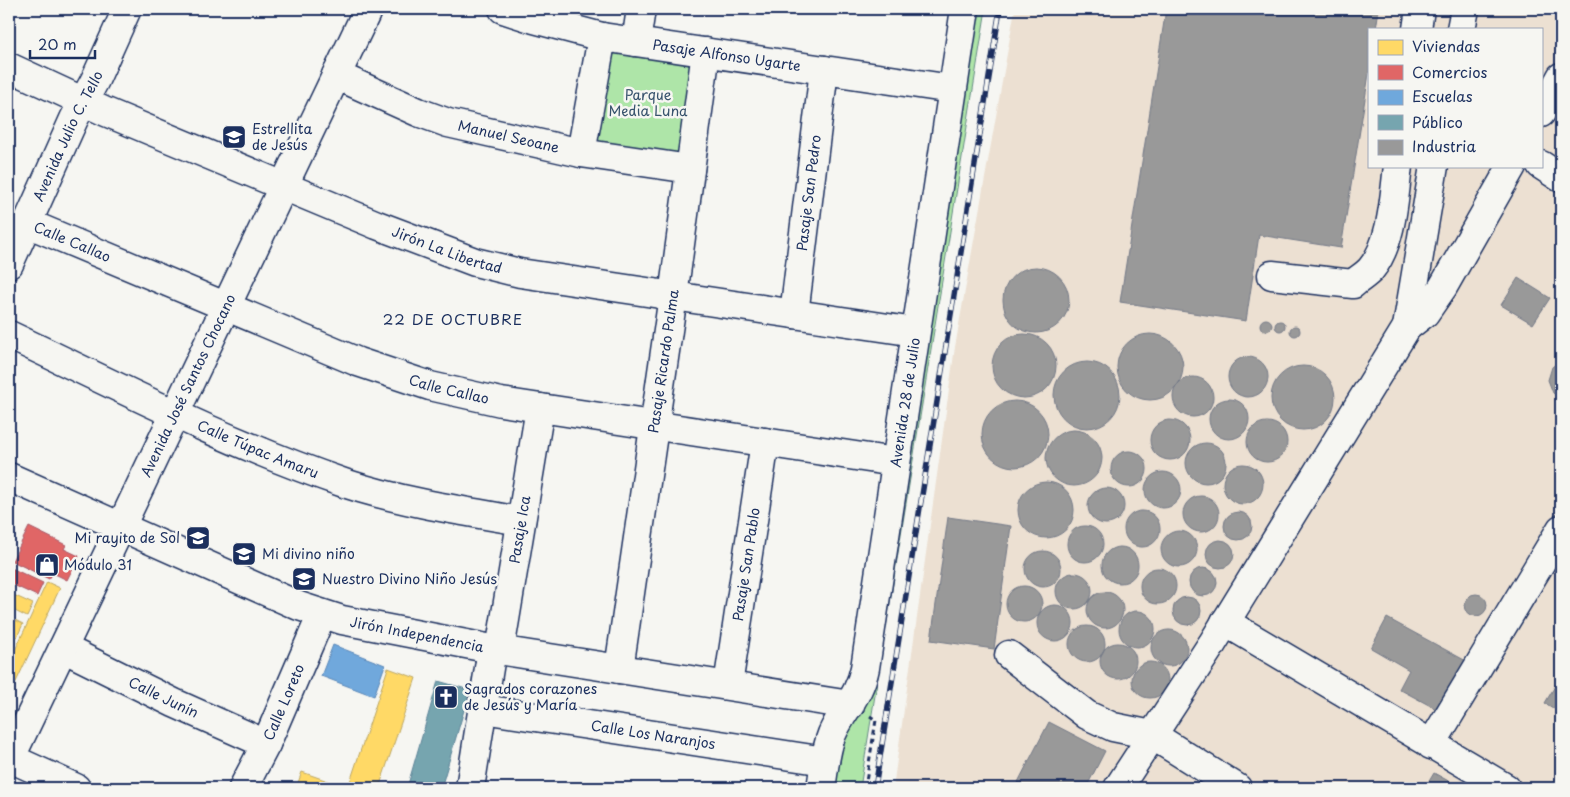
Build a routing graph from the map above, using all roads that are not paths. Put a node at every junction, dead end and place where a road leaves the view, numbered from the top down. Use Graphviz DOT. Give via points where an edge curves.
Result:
graph roads {
  1 [pos="127,9"];
  2 [pos="368,9"];
  3 [pos="503,9"];
  4 [pos="641,9"];
  5 [pos="965,9"];
  6 [pos="1420,9"];
  7 [pos="1465,9"];
  8 [pos="1417,28"];
  9 [pos="1461,28"];
  10 [pos="602,37"];
  11 [pos="636,42"];
  12 [pos="706,52"];
  13 [pos="9,67"];
  14 [pos="824,70"];
  15 [pos="336,75"];
  16 [pos="1561,77"];
  17 [pos="952,90"];
  18 [pos="82,102"];
  19 [pos="1542,111"];
  20 [pos="581,153"];
  21 [pos="1542,166"];
  22 [pos="1398,168"];
  23 [pos="1434,168"];
  24 [pos="1511,168"];
  25 [pos="690,169"];
  26 [pos="1561,178"];
  27 [pos="284,185"];
  28 [pos="27,223"];
  29 [pos="9,264"];
  30 [pos="1272,275"];
  31 [pos="673,296"];
  32 [pos="226,308"];
  33 [pos="794,314"];
  34 [pos="1407,327"];
  35 [pos="915,332"];
  36 [pos="9,335"];
  37 [pos="540,408"];
  38 [pos="175,413"];
  39 [pos="653,425"];
  40 [pos="765,442"];
  41 [pos="895,462"];
  42 [pos="9,478"];
  43 [pos="521,521"];
  44 [pos="120,528"];
  45 [pos="1561,529"];
  46 [pos="322,614"];
  47 [pos="1225,622"];
  48 [pos="63,648"];
  49 [pos="496,650"];
  50 [pos="1009,655"];
  51 [pos="619,669"];
  52 [pos="728,686"];
  53 [pos="483,709"];
  54 [pos="859,710"];
  55 [pos="1152,735"];
  56 [pos="266,744"];
  57 [pos="1431,746"];
  58 [pos="10,754"];
  59 [pos="825,761"];
  60 [pos="76,788"];
  61 [pos="244,788"];
  62 [pos="470,788"];
  63 [pos="821,788"];
  64 [pos="1118,788"];
  65 [pos="1237,788"];
  66 [pos="1506,788"];
  1 -- 18 [label="street, Avenida Julio C. Tello"];
  2 -- 15 [label="street, Avenida José Santos Chocano"];
  3 -- 10 [label="street, Pasaje Alfonso Ugarte"];
  4 -- 11 [label="street"];
  5 -- 17 [label="street, Avenida 28 de Julio"];
  6 -- 8 [label="street"];
  7 -- 9 [label="street"];
  10 -- 11 [label="street, Pasaje Alfonso Ugarte"];
  10 -- 20 [label="street"];
  11 -- 12 [label="street, Pasaje Alfonso Ugarte"];
  12 -- 14 [label="street, Pasaje Alfonso Ugarte"];
  12 -- 25 [label="street, Pasaje Ricardo Palma"];
  13 -- 18 [label="street, Jirón La Libertad"];
  14 -- 17 [label="street, Pasaje Alfonso Ugarte"];
  14 -- 33 [label="street, Pasaje San Pedro"];
  15 -- 20 [label="street, Manuel Seoane" via="448,123"];
  15 -- 27 [label="street, Avenida José Santos Chocano"];
  16 -- 19 [label="street"];
  17 -- 35 [label="street, Avenida 28 de Julio"];
  18 -- 27 [label="street, Jirón La Libertad"];
  18 -- 28 [label="street, Avenida Julio C. Tello"];
  20 -- 25 [label="street, Manuel Seoane"];
  21 -- 26 [label="street"];
  22 -- 30 [label="street" via="1392,214 1382,251 1370,270 1353,284"];
  23 -- 34 [label="street"];
  24 -- 34 [label="street" via="1443,288 1425,313"];
  25 -- 31 [label="street, Pasaje Ricardo Palma"];
  27 -- 31 [label="street, Jirón La Libertad" via="475,262 520,273"];
  27 -- 32 [label="street, Avenida José Santos Chocano"];
  28 -- 29 [label="street, Avenida Julio C. Tello"];
  28 -- 32 [label="street, Calle Callao"];
  31 -- 33 [label="street, Jirón La Libertad"];
  31 -- 39 [label="street, Pasaje Ricardo Palma"];
  32 -- 37 [label="street, Calle Callao" via="358,362 430,386"];
  32 -- 38 [label="street, Avenida José Santos Chocano"];
  33 -- 35 [label="street, Jirón La Libertad"];
  34 -- 47 [label="street"];
  35 -- 41 [label="street, Avenida 28 de Julio"];
  36 -- 38 [label="street, Calle Túpac Amaru"];
  37 -- 39 [label="street, Calle Callao"];
  37 -- 43 [label="street, Pasaje Ica"];
  38 -- 43 [label="street, Calle Túpac Amaru" via="262,452 345,483 428,505"];
  38 -- 44 [label="street, Avenida José Santos Chocano"];
  39 -- 40 [label="street, Calle Callao"];
  39 -- 51 [label="street, Pasaje Ricardo Palma"];
  40 -- 41 [label="street, Calle Callao"];
  40 -- 52 [label="street, Pasaje San Pablo"];
  41 -- 54 [label="street, Avenida 28 de Julio" via="864,675 857,694"];
  42 -- 44 [label="street, Jirón Independencia"];
  43 -- 49 [label="street, Pasaje Ica"];
  44 -- 46 [label="street, Jirón Independencia"];
  44 -- 48 [label="street, Avenida José Santos Chocano"];
  45 -- 57 [label="street"];
  46 -- 49 [label="street, Jirón Independencia"];
  46 -- 56 [label="street, Calle Loreto"];
  47 -- 55 [label="street"];
  47 -- 57 [label="street"];
  48 -- 56 [label="street, Calle Junín"];
  48 -- 58 [label="street, Avenida José Santos Chocano"];
  49 -- 51 [label="street, Jirón Independencia"];
  49 -- 53 [label="street, Pasaje Ica"];
  50 -- 55 [label="street" via="1086,714 1113,727"];
  51 -- 52 [label="street, Jirón Independencia"];
  52 -- 54 [label="street, Jirón Independencia"];
  53 -- 59 [label="street, Calle Los Naranjos"];
  53 -- 62 [label="street, Pasaje Ica"];
  54 -- 59 [label="street, Avenida 28 de Julio" via="839,720"];
  55 -- 64 [label="street"];
  55 -- 65 [label="street"];
  56 -- 61 [label="street, Calle Loreto"];
  57 -- 66 [label="street"];
  58 -- 60 [label="street"];
  59 -- 63 [label="street, Avenida 28 de Julio"];
}
